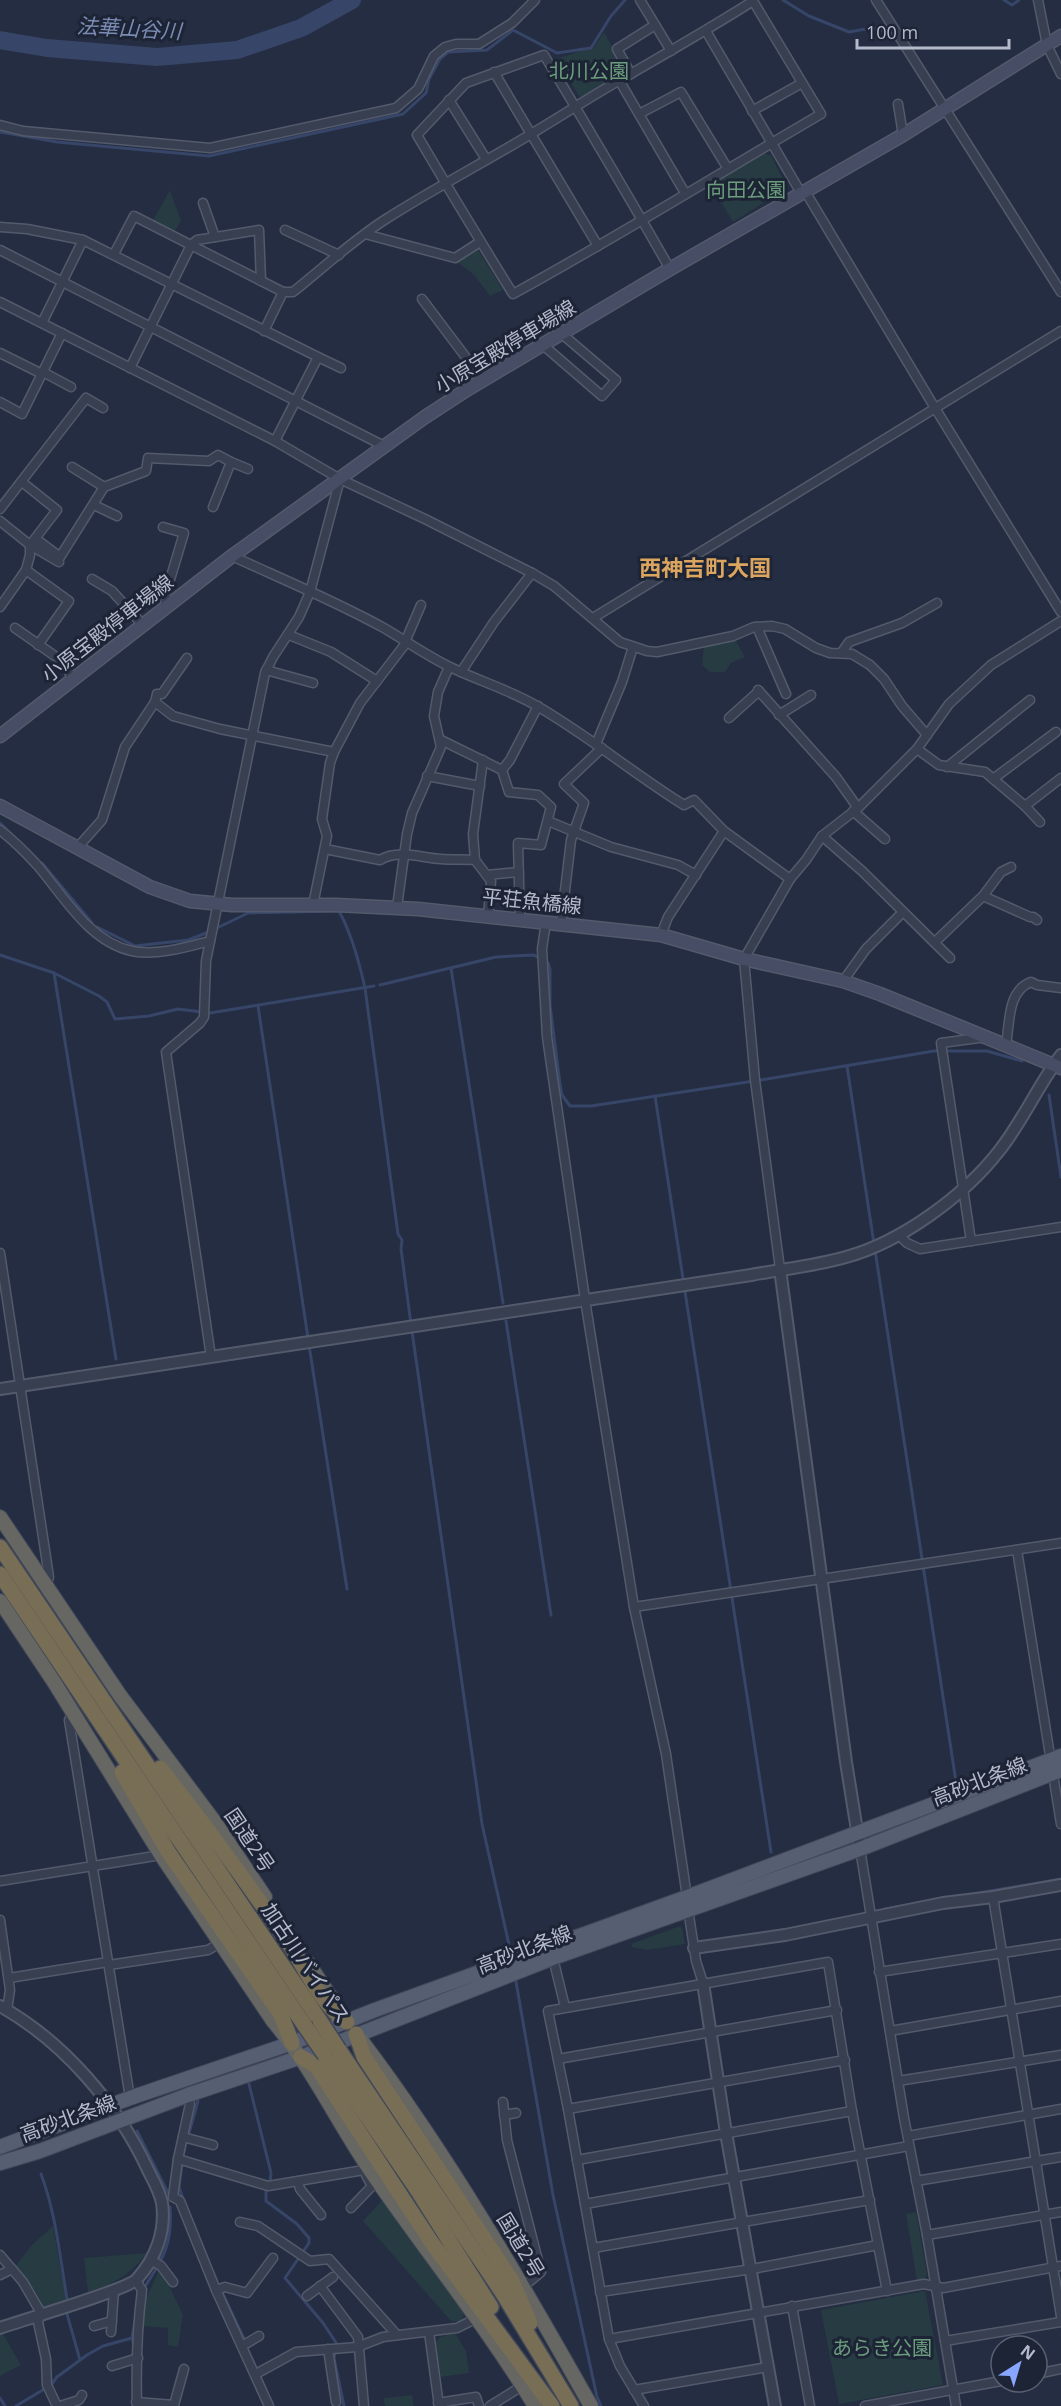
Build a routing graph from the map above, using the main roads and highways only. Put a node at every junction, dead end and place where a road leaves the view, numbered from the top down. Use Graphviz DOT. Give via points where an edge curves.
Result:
graph roads {
  1 [pos="1061,36"];
  2 [pos="1,735"];
  3 [pos="0,806"];
  4 [pos="1056,1064"];
  5 [pos="0,1517"];
  6 [pos="0,1547"];
  7 [pos="0,1574"];
  8 [pos="0,1601"];
  9 [pos="122,1727"];
  10 [pos="105,1731"];
  11 [pos="1056,1765"];
  12 [pos="688,1903"];
  13 [pos="513,1967"];
  14 [pos="352,2028"];
  15 [pos="292,2043"];
  16 [pos="332,2052"];
  17 [pos="301,2057"];
  18 [pos="3,2145"];
  19 [pos="0,2163"];
  20 [pos="546,2362"];
  21 [pos="535,2406"];
  22 [pos="552,2406"];
  23 [pos="571,2406"];
  24 [pos="591,2406"];
  1 -- 2 [label="main road, 小原宝殿停車場線" via="903,135 483,380 232,556"];
  3 -- 4 [label="main road, 平荘魚橋線" via="150,887 190,901 397,907 661,935 843,981"];
  5 -- 14 [label="highway, 国道2号" via="119,1694 214,1821"];
  6 -- 9 [label="highway, 加古川バイパス"];
  7 -- 10 [label="highway, 加古川バイパス"];
  8 -- 15 [label="highway" via="161,1855 273,2021"];
  9 -- 14 [label="highway" via="198,1816 333,2012"];
  9 -- 16 [label="highway, 加古川バイパス, bridge" via="320,2021"];
  10 -- 15 [label="highway" via="114,1758 169,1853 281,2015"];
  10 -- 16 [label="highway, 加古川バイパス, bridge" via="305,2026"];
  11 -- 12 [label="main road, 高砂北条線" via="858,1831"];
  11 -- 12 [label="main road, 高砂北条線" via="860,1849"];
  12 -- 13 [label="main road, 高砂北条線"];
  12 -- 13 [label="main road, 高砂北条線" via="553,1958"];
  13 -- 14 [label="main road, 高砂北条線"];
  14 -- 15 [label="main road, 高砂北条線"];
  14 -- 17 [label="main road, 高砂北条線"];
  14 -- 20 [label="highway" via="364,2057 513,2281"];
  14 -- 24 [label="highway, 国道2号" via="494,2236"];
  15 -- 17 [label="highway"];
  15 -- 18 [label="main road, 高砂北条線"];
  16 -- 20 [label="highway, 加古川バイパス"];
  16 -- 22 [label="highway, 加古川バイパス"];
  17 -- 19 [label="main road, 高砂北条線"];
  17 -- 21 [label="highway" via="366,2170"];
  17 -- 22 [label="highway" via="316,2066 432,2243"];
  20 -- 23 [label="highway, 加古川バイパス"];
}
